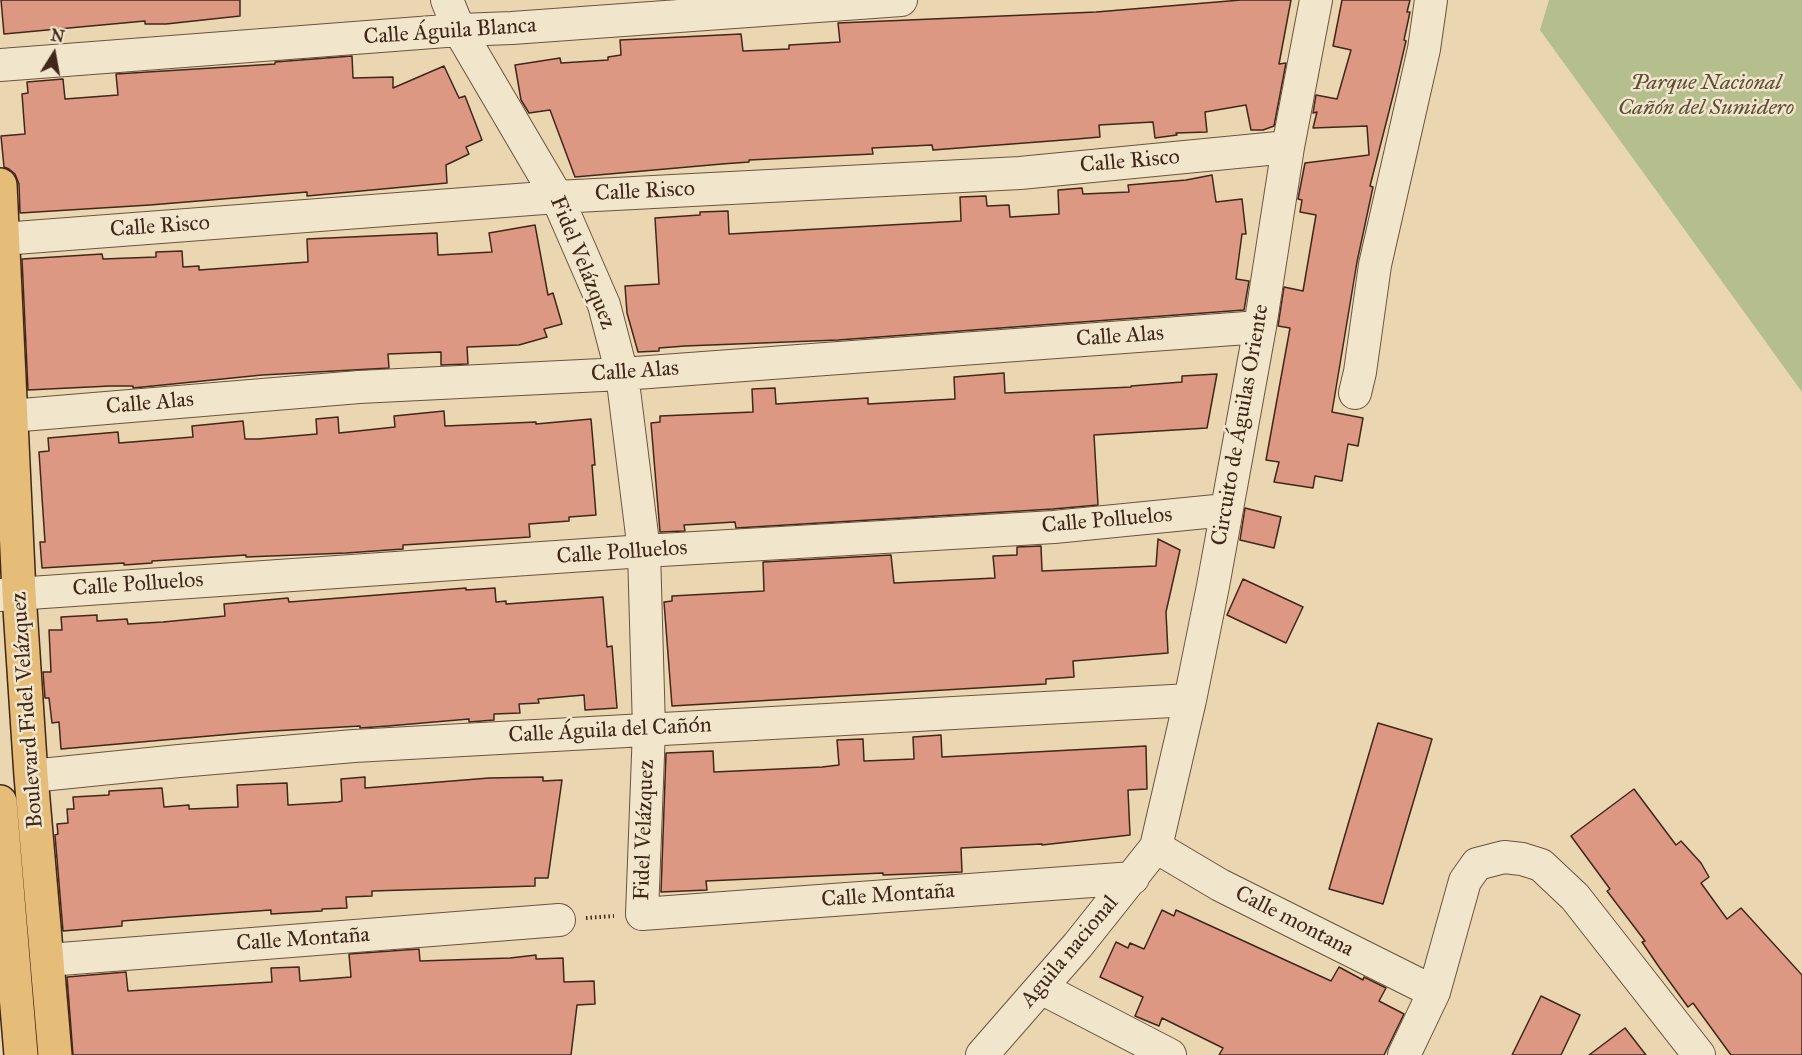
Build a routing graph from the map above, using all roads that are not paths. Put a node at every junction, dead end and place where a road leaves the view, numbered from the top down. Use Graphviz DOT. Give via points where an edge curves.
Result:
graph roads {
  1 [pos="447,0"];
  2 [pos="901,0"];
  3 [pos="1316,0"];
  4 [pos="1431,0"];
  5 [pos="459,30"];
  6 [pos="0,65"];
  7 [pos="1288,147"];
  8 [pos="0,185"];
  9 [pos="557,197"];
  10 [pos="2,239"];
  11 [pos="1260,327"];
  12 [pos="622,374"];
  13 [pos="1355,393"];
  14 [pos="10,416"];
  15 [pos="1226,510"];
  16 [pos="644,551"];
  17 [pos="10,594"];
  18 [pos="1190,700"];
  19 [pos="649,729"];
  20 [pos="31,776"];
  21 [pos="0,802"];
  22 [pos="1156,847"];
  23 [pos="1133,878"];
  24 [pos="642,914"];
  25 [pos="558,920"];
  26 [pos="48,960"];
  27 [pos="1041,988"];
  28 [pos="1434,992"];
  29 [pos="21,1055"];
  30 [pos="55,1055"];
  31 [pos="982,1055"];
  32 [pos="1170,1055"];
  33 [pos="1404,1055"];
  34 [pos="1699,1055"];
  1 -- 5 [label="street, Fidel Velázquez"];
  2 -- 5 [label="street, Calle Águila Blanca"];
  3 -- 7 [label="street, Circuito de Águilas Oriente"];
  4 -- 13 [label="street" via="1424,50 1375,265"];
  5 -- 6 [label="street, Calle Águila Blanca"];
  5 -- 9 [label="street, Fidel Velázquez"];
  7 -- 9 [label="street, Calle Risco" via="1020,173"];
  7 -- 11 [label="street, Circuito de Águilas Oriente"];
  8 -- 10 [label="main road, Boulevard Fidel Velázquez"];
  9 -- 10 [label="street, Calle Risco"];
  9 -- 12 [label="street, Fidel Velázquez" via="604,305"];
  10 -- 14 [label="main road, Boulevard Fidel Velázquez"];
  11 -- 12 [label="street, Calle Alas"];
  11 -- 15 [label="street, Circuito de Águilas Oriente"];
  12 -- 14 [label="street, Calle Alas" via="358,387"];
  12 -- 16 [label="street, Fidel Velázquez"];
  14 -- 17 [label="main road, Boulevard Fidel Velázquez"];
  15 -- 16 [label="street, Calle Polluelos" via="1054,527"];
  15 -- 18 [label="street, Circuito de Águilas Oriente"];
  16 -- 17 [label="street, Calle Polluelos"];
  16 -- 19 [label="street, Fidel Velázquez"];
  17 -- 20 [label="main road, Boulevard Fidel Velázquez"];
  18 -- 19 [label="street, Calle Águila del Cañón"];
  18 -- 22 [label="street, Circuito de Águilas Oriente"];
  19 -- 20 [label="street, Calle Águila del Cañón" via="354,746"];
  19 -- 24 [label="street, Fidel Velázquez"];
  20 -- 26 [label="main road, Boulevard Fidel Velázquez"];
  21 -- 29 [label="main road, Boulevard Fidel Velázquez"];
  22 -- 23 [label="street, Aguila nacional"];
  22 -- 28 [label="street, Calle montana" via="1220,885"];
  23 -- 24 [label="street, Calle Montaña"];
  23 -- 27 [label="street, Aguila nacional"];
  25 -- 26 [label="street, Calle Montaña"];
  26 -- 30 [label="main road, Boulevard Fidel Velázquez"];
  27 -- 31 [label="street, Aguila nacional"];
  27 -- 32 [label="street"];
  28 -- 33 [label="street"];
  28 -- 34 [label="street" via="1465,881 1478,864 1504,857 1522,859 1541,865 1575,897"];
}
